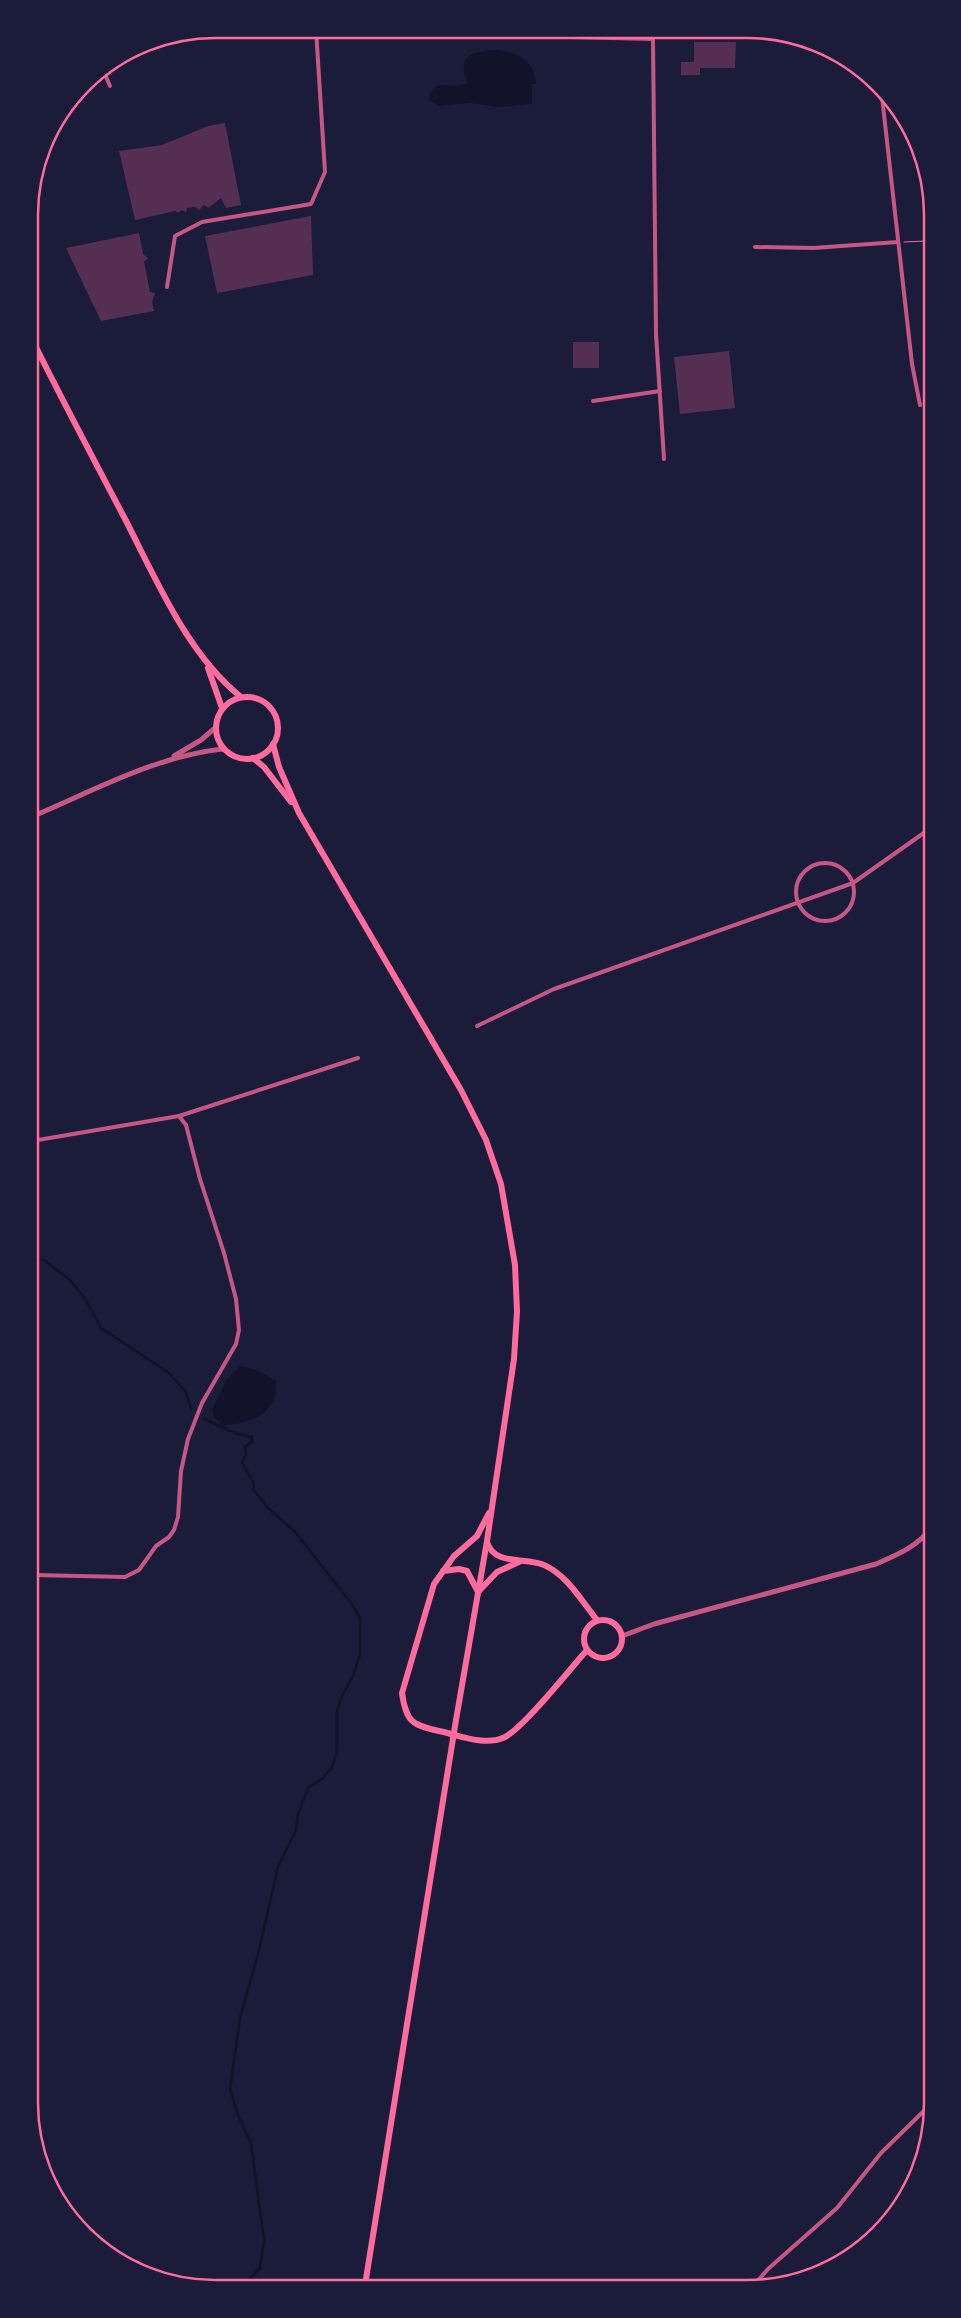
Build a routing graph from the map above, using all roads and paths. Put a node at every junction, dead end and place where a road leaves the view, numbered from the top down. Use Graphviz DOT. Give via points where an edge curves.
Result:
graph roads {
  1 [pos="317,38"];
  2 [pos="630,38"];
  3 [pos="653,39"];
  4 [pos="105,75"];
  5 [pos="110,86"];
  6 [pos="882,101"];
  7 [pos="924,241"];
  8 [pos="898,242"];
  9 [pos="756,247"];
  10 [pos="167,287"];
  11 [pos="38,350"];
  12 [pos="660,391"];
  13 [pos="593,401"];
  14 [pos="920,405"];
  15 [pos="664,460"];
  16 [pos="207,664"];
  17 [pos="241,697"];
  18 [pos="222,708"];
  19 [pos="215,728"];
  20 [pos="273,744"];
  21 [pos="223,748"];
  22 [pos="253,758"];
  23 [pos="167,761"];
  24 [pos="299,813"];
  25 [pos="38,814"];
  26 [pos="924,833"];
  27 [pos="853,883"];
  28 [pos="797,903"];
  29 [pos="477,1026"];
  30 [pos="358,1058"];
  31 [pos="179,1116"];
  32 [pos="38,1141"];
  33 [pos="490,1510"];
  34 [pos="924,1537"];
  35 [pos="487,1541"];
  36 [pos="519,1562"];
  37 [pos="443,1571"];
  38 [pos="38,1575"];
  39 [pos="478,1592"];
  40 [pos="596,1620"];
  41 [pos="622,1636"];
  42 [pos="587,1650"];
  43 [pos="923,2110"];
  44 [pos="366,2280"];
  45 [pos="759,2280"];
  1 -- 10 [label="street" via="325,172 311,204 202,222 176,236"];
  2 -- 3 [label="street"];
  3 -- 12 [label="street" via="656,334"];
  4 -- 5 [label="street"];
  6 -- 8 [label="street"];
  7 -- 8 [label="path"];
  8 -- 9 [label="street" via="813,248"];
  8 -- 14 [label="street"];
  11 -- 16 [label="main road" via="169,604"];
  12 -- 13 [label="street"];
  12 -- 15 [label="street"];
  16 -- 17 [label="main road" via="226,686"];
  16 -- 18 [label="main road"];
  17 -- 18 [label="main road"];
  17 -- 20 [label="main road" via="258,698 270,707 278,728"];
  18 -- 19 [label="main road"];
  19 -- 21 [label="main road"];
  19 -- 23 [label="street"];
  20 -- 22 [label="main road" via="268,751"];
  20 -- 24 [label="main road"];
  21 -- 22 [label="main road" via="237,758"];
  21 -- 23 [label="street"];
  22 -- 24 [label="main road" via="264,767"];
  23 -- 25 [label="street"];
  24 -- 33 [label="main road" via="461,1090 486,1140 501,1184 515,1265 517,1311 514,1359"];
  26 -- 27 [label="street"];
  27 -- 28 [label="street"];
  27 -- 28 [label="street" via="855,893 850,907 840,918 830,922 810,918"];
  27 -- 28 [label="street" via="842,868 824,863 815,865 801,876"];
  28 -- 29 [label="street" via="554,989"];
  30 -- 31 [label="street"];
  31 -- 32 [label="street"];
  31 -- 38 [label="street" via="186,1125 233,1286 240,1318 236,1344 193,1422 181,1470 178,1518 169,1537 156,1546 138,1570 125,1577"];
  33 -- 35 [label="main road"];
  33 -- 37 [label="main road" via="476,1536"];
  34 -- 41 [label="street" via="906,1550 876,1564 672,1619"];
  35 -- 36 [label="main road" via="489,1549 496,1555"];
  35 -- 39 [label="main road"];
  36 -- 39 [label="main road" via="497,1572"];
  36 -- 40 [label="main road" via="542,1564 559,1572"];
  37 -- 39 [label="main road" via="467,1571"];
  37 -- 42 [label="main road" via="434,1584 402,1693 404,1711 417,1726 483,1741 503,1738 520,1725"];
  39 -- 44 [label="main road"];
  40 -- 41 [label="main road" via="610,1620 620,1629"];
  40 -- 42 [label="main road" via="584,1633"];
  41 -- 42 [label="main road" via="620,1648 610,1657 598,1658"];
  43 -- 45 [label="street" via="881,2152 838,2208"];
}
